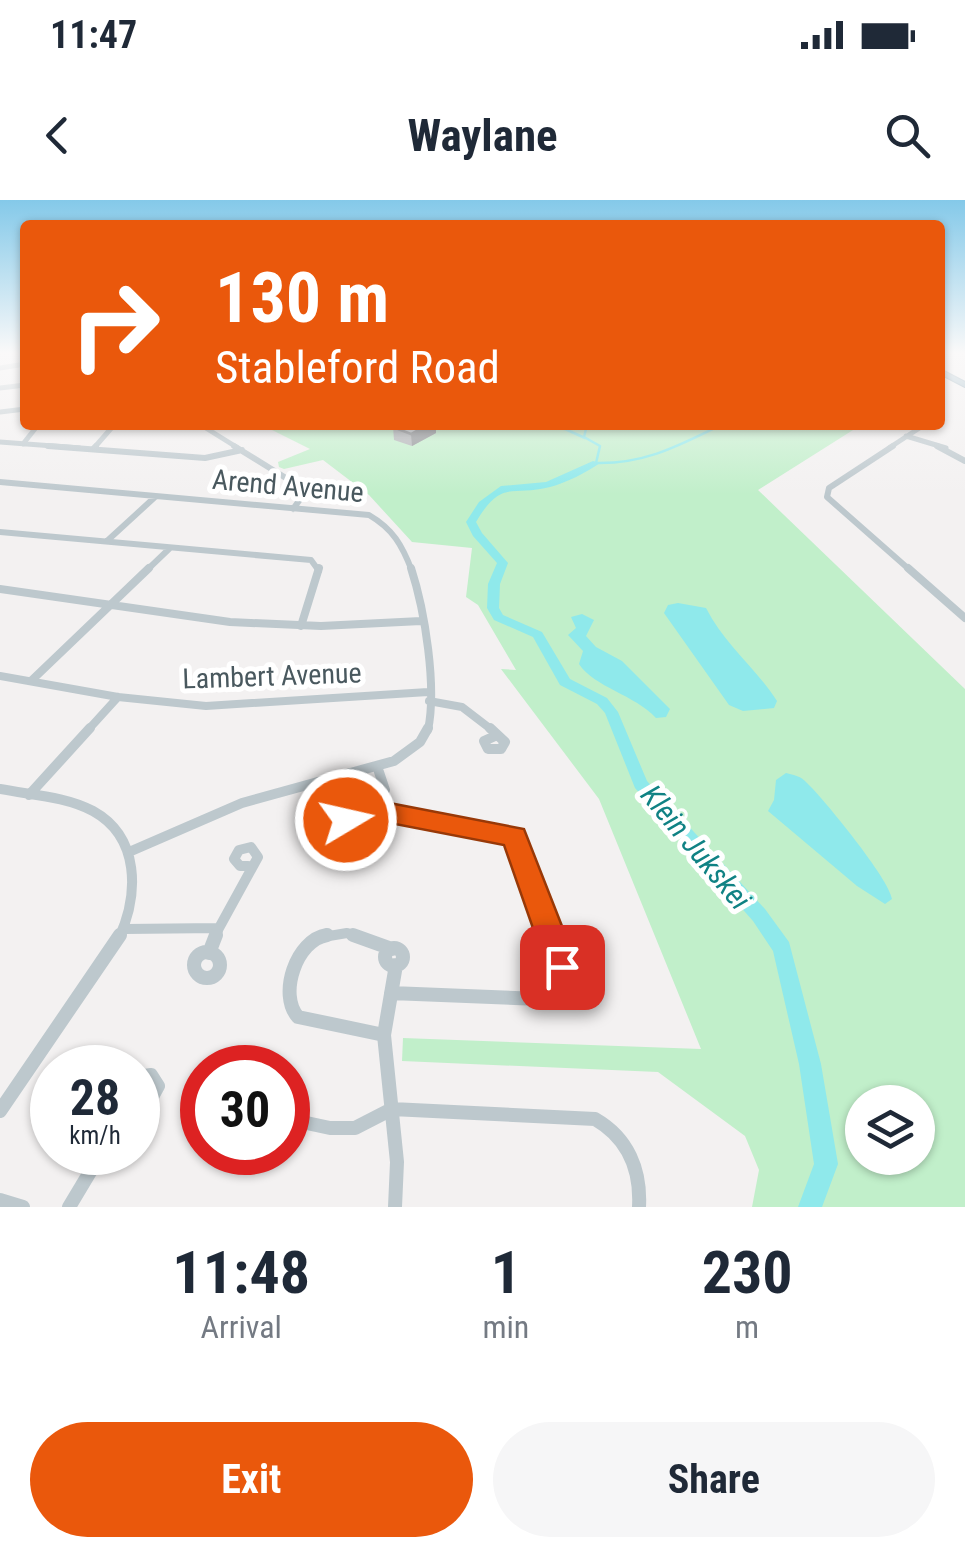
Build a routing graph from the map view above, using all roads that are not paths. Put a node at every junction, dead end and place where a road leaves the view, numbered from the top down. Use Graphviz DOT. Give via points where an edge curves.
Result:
graph roads {
  1 [pos="34,430"];
  2 [pos="109,430"];
  3 [pos="209,430"];
  4 [pos="916,430"];
  5 [pos="906,436"];
  6 [pos="0,442"];
  7 [pos="23,444"];
  8 [pos="92,449"];
  9 [pos="242,450"];
  10 [pos="965,462"];
  11 [pos="0,482"];
  12 [pos="155,497"];
  13 [pos="293,509"];
  14 [pos="0,532"];
  15 [pos="107,541"];
  16 [pos="170,547"];
  17 [pos="0,589"];
  18 [pos="110,605"];
  19 [pos="965,618"];
  20 [pos="421,621"];
  21 [pos="301,626"];
  22 [pos="0,676"];
  23 [pos="31,681"];
  24 [pos="118,696"];
  25 [pos="428,696"];
  26 [pos="495,736"];
  27 [pos="377,766"];
  28 [pos="0,789"];
  29 [pos="28,795"];
  30 [pos="129,852"];
  31 [pos="248,866"];
  32 [pos="219,928"];
  33 [pos="125,929"];
  34 [pos="209,952"];
  35 [pos="394,957"];
  36 [pos="391,993"];
  37 [pos="384,1035"];
  38 [pos="392,1109"];
  39 [pos="0,1111"];
  40 [pos="310,1124"];
  41 [pos="89,1175"];
  42 [pos="0,1200"];
  43 [pos="23,1207"];
  44 [pos="70,1207"];
  45 [pos="395,1207"];
  46 [pos="639,1207"];
  1 -- 7 [label="street"];
  2 -- 8 [label="street"];
  3 -- 9 [label="street"];
  4 -- 5 [label="street"];
  5 -- 10 [label="street" via="948,449"];
  5 -- 19 [label="street" via="829,488 827,497"];
  6 -- 7 [label="street"];
  7 -- 8 [label="street"];
  8 -- 9 [label="street" via="206,458"];
  9 -- 13 [label="street" via="294,483 301,498"];
  11 -- 12 [label="street, Arend Avenue"];
  12 -- 13 [label="street, Arend Avenue"];
  12 -- 15 [label="street"];
  13 -- 20 [label="street, Arend Avenue" via="386,523 406,549"];
  14 -- 15 [label="street"];
  15 -- 16 [label="street"];
  16 -- 18 [label="street"];
  16 -- 21 [label="street" via="316,562 320,569"];
  17 -- 18 [label="street"];
  18 -- 21 [label="street"];
  18 -- 23 [label="street"];
  20 -- 21 [label="street"];
  20 -- 25 [label="street, Arend Avenue"];
  22 -- 23 [label="street, Lambert Avenue"];
  23 -- 24 [label="street, Lambert Avenue"];
  24 -- 25 [label="street, Lambert Avenue" via="206,706"];
  24 -- 29 [label="street"];
  25 -- 26 [label="street" via="470,710"];
  25 -- 27 [label="street, Arend Avenue" via="430,724 420,742"];
  27 -- 30 [label="street, Arend Avenue" via="242,802"];
  27 -- 36 [label="street" via="385,790 370,815 514,837 564,974 556,994 541,999"];
  28 -- 29 [label="street"];
  29 -- 30 [label="street" via="95,813 121,835"];
  30 -- 33 [label="street" via="134,879"];
  31 -- 32 [label="street"];
  32 -- 33 [label="street"];
  32 -- 34 [label="street"];
  33 -- 39 [label="street"];
  35 -- 36 [label="street"];
  35 -- 37 [label="street" via="347,932 319,936 305,951 286,996 298,1017"];
  36 -- 37 [label="street"];
  37 -- 38 [label="street"];
  38 -- 40 [label="street" via="346,1132"];
  38 -- 45 [label="street"];
  38 -- 46 [label="street" via="596,1119 625,1144 640,1186"];
  41 -- 44 [label="street"];
  42 -- 43 [label="street"];
}
